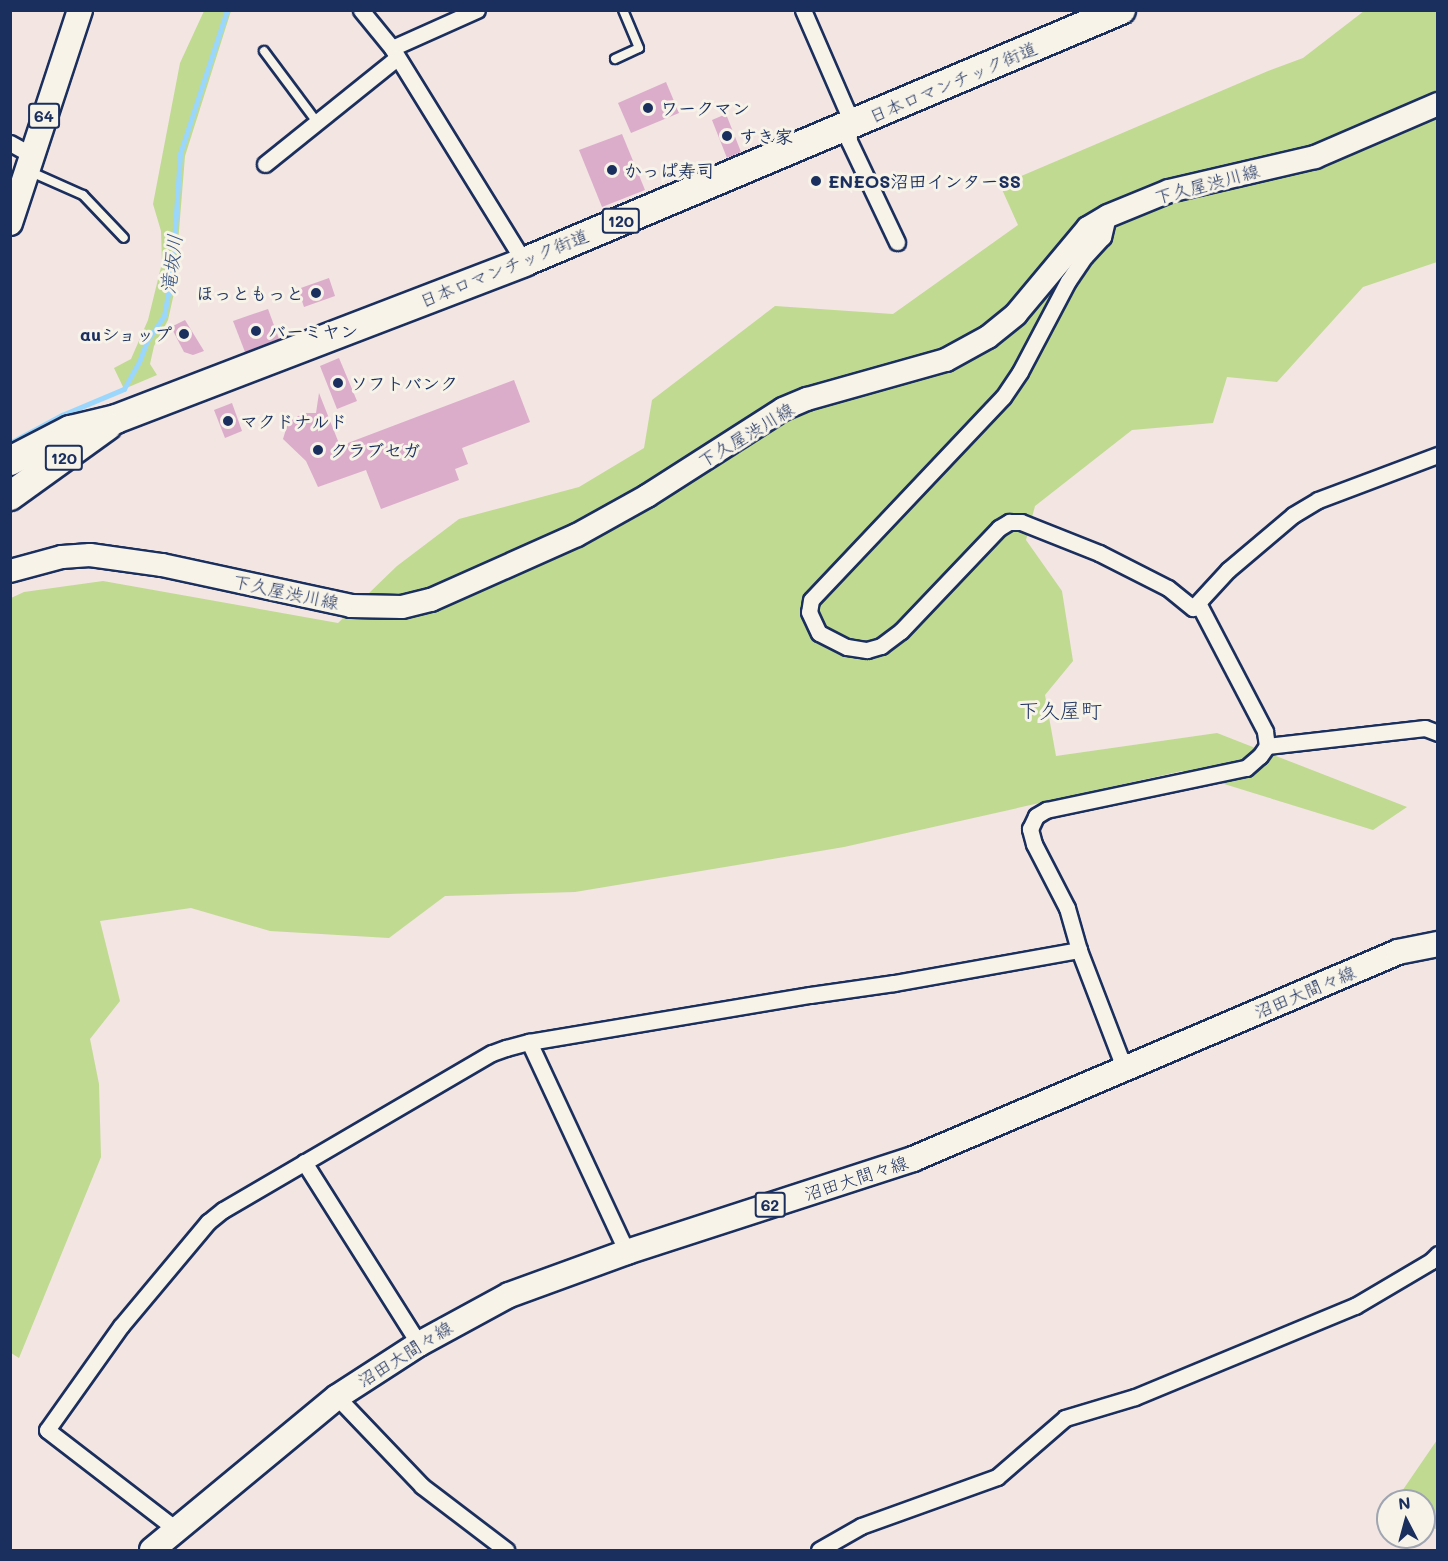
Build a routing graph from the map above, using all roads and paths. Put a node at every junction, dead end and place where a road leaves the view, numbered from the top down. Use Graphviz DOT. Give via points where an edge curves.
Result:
graph roads {
  1 [pos="80,10"];
  2 [pos="361,10"];
  3 [pos="477,10"];
  4 [pos="623,10"];
  5 [pos="803,10"];
  6 [pos="1121,10"];
  7 [pos="264,51"];
  8 [pos="394,53"];
  9 [pos="615,59"];
  10 [pos="1437,104"];
  11 [pos="317,122"];
  12 [pos="849,125"];
  13 [pos="23,156"];
  14 [pos="266,164"];
  15 [pos="1108,216"];
  16 [pos="10,223"];
  17 [pos="124,238"];
  18 [pos="897,242"];
  19 [pos="524,262"];
  20 [pos="116,419"];
  21 [pos="1437,456"];
  22 [pos="10,461"];
  23 [pos="10,496"];
  24 [pos="10,571"];
  25 [pos="1198,603"];
  26 [pos="1437,733"];
  27 [pos="1267,746"];
  28 [pos="1437,944"];
  29 [pos="1079,950"];
  30 [pos="529,1042"];
  31 [pos="1125,1070"];
  32 [pos="304,1162"];
  33 [pos="627,1252"];
  34 [pos="1437,1254"];
  35 [pos="419,1344"];
  36 [pos="337,1397"];
  37 [pos="177,1530"];
  38 [pos="152,1551"];
  39 [pos="506,1551"];
  40 [pos="819,1551"];
  1 -- 13 [label="main road, 64"];
  2 -- 8 [label="street"];
  3 -- 8 [label="street"];
  4 -- 9 [label="lane" via="639,48"];
  5 -- 12 [label="street" via="848,111"];
  6 -- 12 [label="highway, 日本ロマンチック街道 / 120"];
  7 -- 11 [label="lane"];
  8 -- 11 [label="street"];
  8 -- 19 [label="street"];
  10 -- 15 [label="main road, 下久屋渋川線" via="1316,157 1169,191"];
  11 -- 14 [label="street"];
  12 -- 18 [label="street" via="849,141"];
  12 -- 19 [label="highway, 日本ロマンチック街道 / 120"];
  13 -- 16 [label="main road, 64"];
  13 -- 17 [label="lane" via="83,195"];
  15 -- 24 [label="main road, 下久屋渋川線" via="1088,228 1016,314 988,337 946,360 783,409 637,502 577,535 431,600 402,607 351,606 162,565 90,555"];
  15 -- 25 [label="street" via="1103,237 1068,281 1003,397 828,580 811,600 808,612 819,633 834,642 867,650 881,646 901,631 1009,522 1021,522 1099,553 1168,588 1193,608"];
  19 -- 20 [label="highway, 日本ロマンチック街道 / 120"];
  20 -- 22 [label="highway, 日本ロマンチック街道 / 120" via="70,430"];
  20 -- 23 [label="highway, 日本ロマンチック街道 / 120"];
  21 -- 25 [label="street" via="1318,500 1293,514 1228,570"];
  25 -- 27 [label="street" via="1265,731"];
  26 -- 27 [label="street" via="1425,728"];
  27 -- 29 [label="street" via="1246,768 1046,810 1036,816 1030,829 1032,837 1067,908"];
  28 -- 31 [label="main road, 沼田大間々線 / 62" via="1398,952"];
  29 -- 30 [label="street"];
  29 -- 31 [label="street"];
  30 -- 32 [label="street" via="492,1053"];
  30 -- 33 [label="street"];
  31 -- 33 [label="main road, 沼田大間々線 / 62" via="912,1160"];
  32 -- 35 [label="street"];
  32 -- 37 [label="street" via="208,1222 121,1326 47,1430"];
  33 -- 35 [label="main road, 沼田大間々線 / 62" via="509,1295"];
  34 -- 40 [label="street" via="1355,1306 1135,1397 1065,1418 997,1477 861,1526"];
  35 -- 36 [label="main road, 沼田大間々線 / 62"];
  36 -- 37 [label="main road, 沼田大間々線 / 62"];
  36 -- 39 [label="street" via="422,1486"];
  37 -- 38 [label="main road, 沼田大間々線 / 62"];
}
